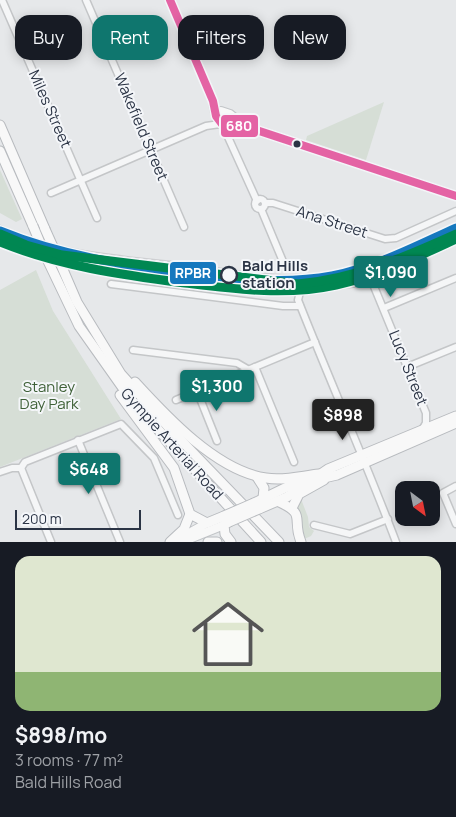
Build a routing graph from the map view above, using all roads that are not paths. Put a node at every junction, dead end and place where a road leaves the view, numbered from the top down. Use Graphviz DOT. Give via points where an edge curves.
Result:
graph roads {
  1 [pos="2,0"];
  2 [pos="86,0"];
  3 [pos="170,0"];
  4 [pos="220,119"];
  5 [pos="0,124"];
  6 [pos="233,124"];
  7 [pos="229,139"];
  8 [pos="0,150"];
  9 [pos="151,150"];
  10 [pos="81,180"];
  11 [pos="51,193"];
  12 [pos="456,196"];
  13 [pos="263,206"];
  14 [pos="455,210"];
  15 [pos="97,218"];
  16 [pos="184,227"];
  17 [pos="284,264"];
  18 [pos="456,278"];
  19 [pos="111,284"];
  20 [pos="300,306"];
  21 [pos="384,308"];
  22 [pos="79,326"];
  23 [pos="315,342"];
  24 [pos="456,347"];
  25 [pos="133,350"];
  26 [pos="108,352"];
  27 [pos="407,367"];
  28 [pos="252,369"];
  29 [pos="197,391"];
  30 [pos="176,400"];
  31 [pos="426,413"];
  32 [pos="456,416"];
  33 [pos="438,423"];
  34 [pos="456,423"];
  35 [pos="422,430"];
  36 [pos="78,440"];
  37 [pos="217,441"];
  38 [pos="362,458"];
  39 [pos="294,462"];
  40 [pos="21,468"];
  41 [pos="0,472"];
  42 [pos="322,476"];
  43 [pos="257,477"];
  44 [pos="308,481"];
  45 [pos="456,486"];
  46 [pos="277,502"];
  47 [pos="259,503"];
  48 [pos="292,508"];
  49 [pos="190,514"];
  50 [pos="178,515"];
  51 [pos="388,519"];
  52 [pos="226,521"];
  53 [pos="207,524"];
  54 [pos="456,524"];
  55 [pos="314,525"];
  56 [pos="51,542"];
  57 [pos="120,542"];
  58 [pos="170,542"];
  59 [pos="180,542"];
  60 [pos="208,542"];
  61 [pos="217,542"];
  62 [pos="231,542"];
  63 [pos="262,542"];
  64 [pos="279,542"];
  65 [pos="301,542"];
  66 [pos="396,542"];
  1 -- 10 [label="street, Miles Street"];
  2 -- 9 [label="street, Wakefield Street"];
  3 -- 4 [label="main road"];
  4 -- 6 [label="main road"];
  4 -- 6 [label="main road" via="230,114"];
  4 -- 7 [label="street"];
  4 -- 9 [label="street"];
  5 -- 26 [label="highway, Gympie Arterial Road, bridge" via="77,302"];
  6 -- 7 [label="street"];
  6 -- 12 [label="main road"];
  7 -- 13 [label="street" via="257,201 256,207"];
  8 -- 22 [label="highway, Gympie Arterial Road, bridge"];
  9 -- 10 [label="street"];
  9 -- 16 [label="street, Wakefield Street"];
  10 -- 11 [label="street"];
  10 -- 15 [label="street, Miles Street"];
  13 -- 14 [label="street, Ana Street" via="274,203 385,239 396,238"];
  13 -- 17 [label="street"];
  18 -- 21 [label="street"];
  19 -- 20 [label="street"];
  20 -- 21 [label="street, Lucy Street" via="298,294 308,288 367,282 374,286"];
  20 -- 23 [label="street"];
  21 -- 27 [label="street, Lucy Street"];
  22 -- 49 [label="highway" via="107,377 174,468"];
  22 -- 63 [label="highway, Gympie Arterial Road" via="132,401"];
  23 -- 28 [label="street"];
  23 -- 38 [label="street"];
  24 -- 27 [label="street"];
  25 -- 28 [label="street" via="237,363"];
  26 -- 43 [label="highway" via="153,401 209,452 234,468"];
  26 -- 64 [label="highway, Gympie Arterial Road" via="139,396"];
  27 -- 31 [label="street, Lucy Street"];
  28 -- 29 [label="street"];
  28 -- 39 [label="street"];
  29 -- 30 [label="street"];
  29 -- 37 [label="street"];
  31 -- 33 [label="street, Lucy Street"];
  31 -- 35 [label="street, Lucy Street"];
  32 -- 33 [label="highway"];
  33 -- 35 [label="highway"];
  34 -- 38 [label="highway"];
  35 -- 38 [label="highway"];
  36 -- 40 [label="street" via="25,462"];
  36 -- 50 [label="street" via="121,424 154,458"];
  36 -- 57 [label="street"];
  38 -- 42 [label="highway"];
  38 -- 51 [label="street"];
  40 -- 41 [label="street"];
  40 -- 56 [label="street"];
  42 -- 43 [label="highway"];
  42 -- 44 [label="highway"];
  42 -- 48 [label="highway" via="320,484 299,494"];
  43 -- 47 [label="highway" via="264,488"];
  44 -- 46 [label="highway"];
  44 -- 47 [label="highway" via="289,486"];
  45 -- 54 [label="street" via="443,493"];
  46 -- 47 [label="highway"];
  46 -- 48 [label="highway"];
  47 -- 52 [label="highway, bridge"];
  48 -- 65 [label="highway" via="298,518"];
  49 -- 53 [label="highway"];
  49 -- 58 [label="highway" via="184,529"];
  51 -- 55 [label="street" via="350,534"];
  51 -- 66 [label="street"];
  52 -- 53 [label="highway"];
  52 -- 59 [label="main road"];
  52 -- 62 [label="highway" via="225,534"];
  53 -- 59 [label="main road"];
  60 -- 61 [label="highway"];
}
